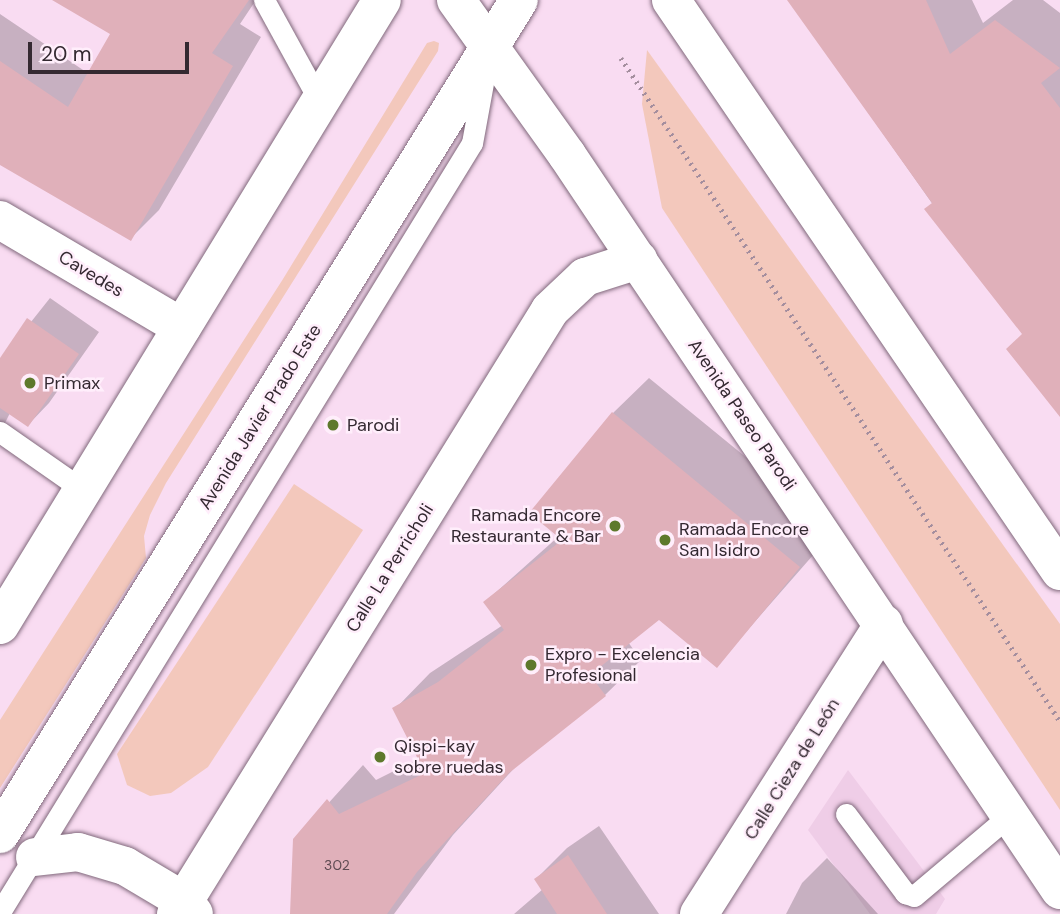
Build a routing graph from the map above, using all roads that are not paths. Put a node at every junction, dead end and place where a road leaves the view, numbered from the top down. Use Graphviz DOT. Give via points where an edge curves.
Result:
graph roads {
  1 [pos="264,0"];
  2 [pos="382,0"];
  3 [pos="456,0"];
  4 [pos="519,0"];
  5 [pos="671,0"];
  6 [pos="490,48"];
  7 [pos="320,102"];
  8 [pos="0,220"];
  9 [pos="638,260"];
  10 [pos="182,327"];
  11 [pos="0,432"];
  12 [pos="83,490"];
  13 [pos="1060,571"];
  14 [pos="884,624"];
  15 [pos="0,625"];
  16 [pos="846,814"];
  17 [pos="1010,815"];
  18 [pos="0,834"];
  19 [pos="35,857"];
  20 [pos="1060,890"];
  21 [pos="185,910"];
  22 [pos="0,912"];
  23 [pos="699,914"];
  1 -- 7 [label="lane"];
  2 -- 7 [label="street"];
  3 -- 6 [label="street, Avenida Paseo Parodi"];
  4 -- 6 [label="street, Avenida Javier Prado Este"];
  5 -- 13 [label="street"];
  6 -- 9 [label="street, Avenida Paseo Parodi"];
  6 -- 18 [label="street, Avenida Javier Prado Este"];
  6 -- 19 [label="lane" via="472,143"];
  7 -- 10 [label="street"];
  8 -- 10 [label="street, Cavedes"];
  9 -- 14 [label="street, Avenida Paseo Parodi"];
  9 -- 21 [label="street, Calle La Perricholi" via="585,277 550,310"];
  10 -- 12 [label="street"];
  11 -- 12 [label="lane"];
  12 -- 15 [label="street"];
  14 -- 17 [label="street, Avenida Paseo Parodi"];
  14 -- 23 [label="street, Calle Cieza de León"];
  16 -- 17 [label="lane" via="905,893 914,896"];
  17 -- 20 [label="street, Avenida Paseo Parodi"];
  19 -- 21 [label="street" via="78,852 125,866"];
  19 -- 22 [label="lane"];
}
